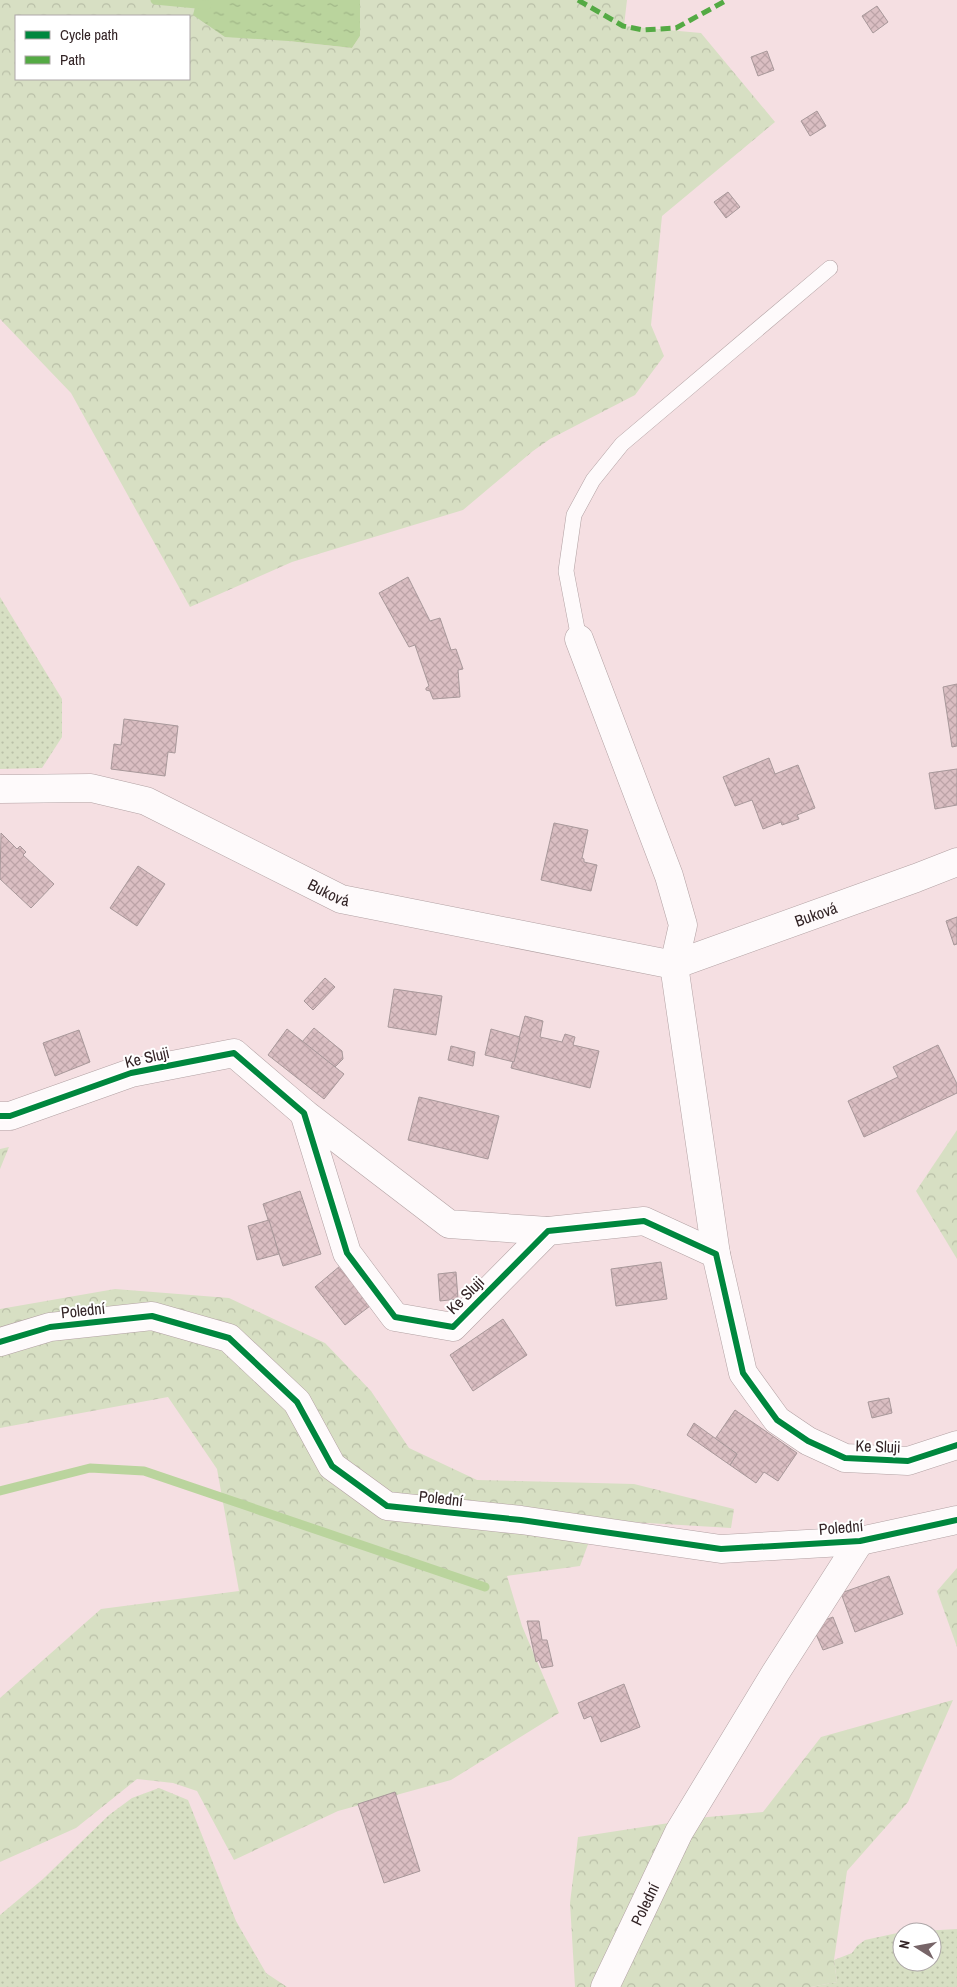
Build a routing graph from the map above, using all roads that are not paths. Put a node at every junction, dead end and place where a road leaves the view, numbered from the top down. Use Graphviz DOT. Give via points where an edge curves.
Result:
graph roads {
  1 [pos="830,268"];
  2 [pos="578,639"];
  3 [pos="0,789"];
  4 [pos="957,862"];
  5 [pos="674,965"];
  6 [pos="304,1113"];
  7 [pos="0,1116"];
  8 [pos="548,1231"];
  9 [pos="716,1254"];
  10 [pos="0,1342"];
  11 [pos="957,1446"];
  12 [pos="957,1520"];
  13 [pos="860,1541"];
  14 [pos="605,1987"];
  1 -- 2 [label="lane" via="622,444 593,480 574,515 566,571"];
  2 -- 5 [label="street" via="669,876 683,925"];
  3 -- 5 [label="street, Buková" via="91,788 146,801 341,899"];
  4 -- 5 [label="street, Buková"];
  5 -- 9 [label="street"];
  6 -- 7 [label="street, Ke Sluji" via="234,1053 131,1073 10,1116"];
  6 -- 8 [label="street, Ke Sluji" via="449,1224"];
  6 -- 8 [label="street, Ke Sluji" via="347,1253 395,1317 453,1327"];
  8 -- 9 [label="street, Ke Sluji" via="644,1221"];
  9 -- 11 [label="street, Ke Sluji" via="743,1373 777,1420 808,1441 845,1458 908,1461"];
  10 -- 13 [label="street, Polední" via="50,1327 152,1316 228,1338 297,1402 332,1466 387,1506 521,1520 721,1549"];
  12 -- 13 [label="street, Polední"];
  13 -- 14 [label="street, Polední" via="679,1832"];
}
